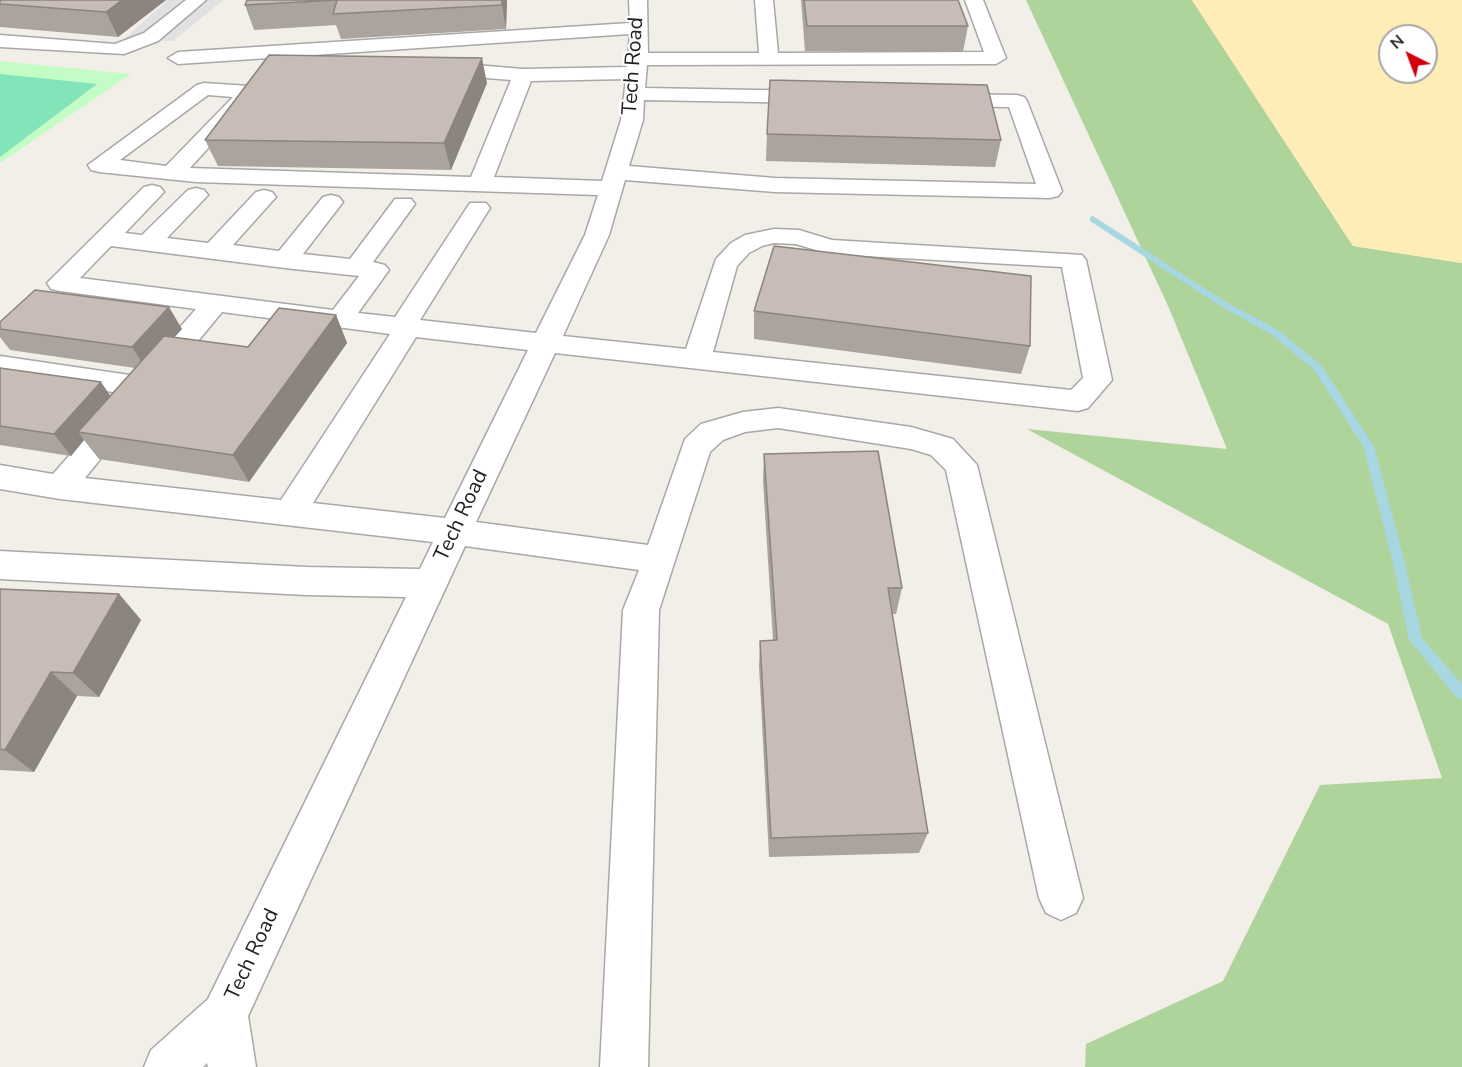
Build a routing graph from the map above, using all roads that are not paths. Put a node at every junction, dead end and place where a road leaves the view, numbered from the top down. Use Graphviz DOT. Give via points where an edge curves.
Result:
graph roads {
  1 [pos="197,0"];
  2 [pos="764,0"];
  3 [pos="974,0"];
  4 [pos="0,41"];
  5 [pos="637,51"];
  6 [pos="178,58"];
  7 [pos="769,58"];
  8 [pos="420,69"];
  9 [pos="523,75"];
  10 [pos="828,98"];
  11 [pos="922,99"];
  12 [pos="172,173"];
  13 [pos="613,180"];
  14 [pos="152,192"];
  15 [pos="196,195"];
  16 [pos="479,196"];
  17 [pos="264,197"];
  18 [pos="331,202"];
  19 [pos="403,204"];
  20 [pos="106,238"];
  21 [pos="148,243"];
  22 [pos="214,251"];
  23 [pos="285,260"];
  24 [pos="366,269"];
  25 [pos="215,303"];
  26 [pos="340,319"];
  27 [pos="405,327"];
  28 [pos="545,342"];
  29 [pos="697,359"];
  30 [pos="0,365"];
  31 [pos="144,387"];
  32 [pos="0,477"];
  33 [pos="60,487"];
  34 [pos="290,513"];
  35 [pos="454,532"];
  36 [pos="660,560"];
  37 [pos="0,565"];
  38 [pos="430,583"];
  39 [pos="1061,897"];
  40 [pos="225,1015"];
  41 [pos="168,1067"];
  42 [pos="232,1067"];
  43 [pos="624,1067"];
  1 -- 4 [label="street" via="151,37 117,50"];
  2 -- 7 [label="street"];
  3 -- 7 [label="street" via="996,58"];
  5 -- 6 [label="street"];
  5 -- 7 [label="street"];
  5 -- 9 [label="street"];
  5 -- 10 [label="street"];
  5 -- 13 [label="street, Tech Road" via="632,120"];
  8 -- 9 [label="street"];
  9 -- 16 [label="street"];
  11 -- 13 [label="street" via="1017,101 1050,191"];
  12 -- 12 [label="street" via="99,165 204,89 256,86"];
  12 -- 16 [label="street"];
  13 -- 16 [label="street"];
  13 -- 28 [label="street, Tech Road" via="597,235"];
  14 -- 20 [label="street"];
  15 -- 21 [label="street"];
  16 -- 27 [label="street"];
  17 -- 22 [label="street"];
  18 -- 23 [label="street"];
  19 -- 24 [label="street"];
  20 -- 21 [label="street"];
  20 -- 25 [label="street" via="53,290"];
  21 -- 22 [label="street"];
  22 -- 23 [label="street"];
  23 -- 24 [label="street"];
  24 -- 26 [label="street"];
  25 -- 26 [label="street"];
  25 -- 31 [label="street"];
  26 -- 27 [label="street"];
  27 -- 28 [label="street"];
  27 -- 34 [label="street"];
  28 -- 29 [label="street"];
  28 -- 35 [label="street, Tech Road"];
  29 -- 29 [label="street" via="1078,401 1098,380 1073,260 829,247 799,237 754,240 725,264"];
  30 -- 31 [label="street"];
  31 -- 33 [label="street"];
  32 -- 33 [label="street"];
  33 -- 34 [label="street"];
  34 -- 35 [label="street"];
  35 -- 36 [label="street"];
  35 -- 38 [label="street, Tech Road"];
  36 -- 39 [label="street" via="696,447 712,432 743,422 778,418 911,438 942,447 961,465"];
  36 -- 43 [label="street" via="641,610"];
  37 -- 38 [label="street" via="306,581"];
  38 -- 40 [label="street, Tech Road"];
  40 -- 41 [label="street, Tech Road"];
  40 -- 42 [label="street, Tech Road"];
}
